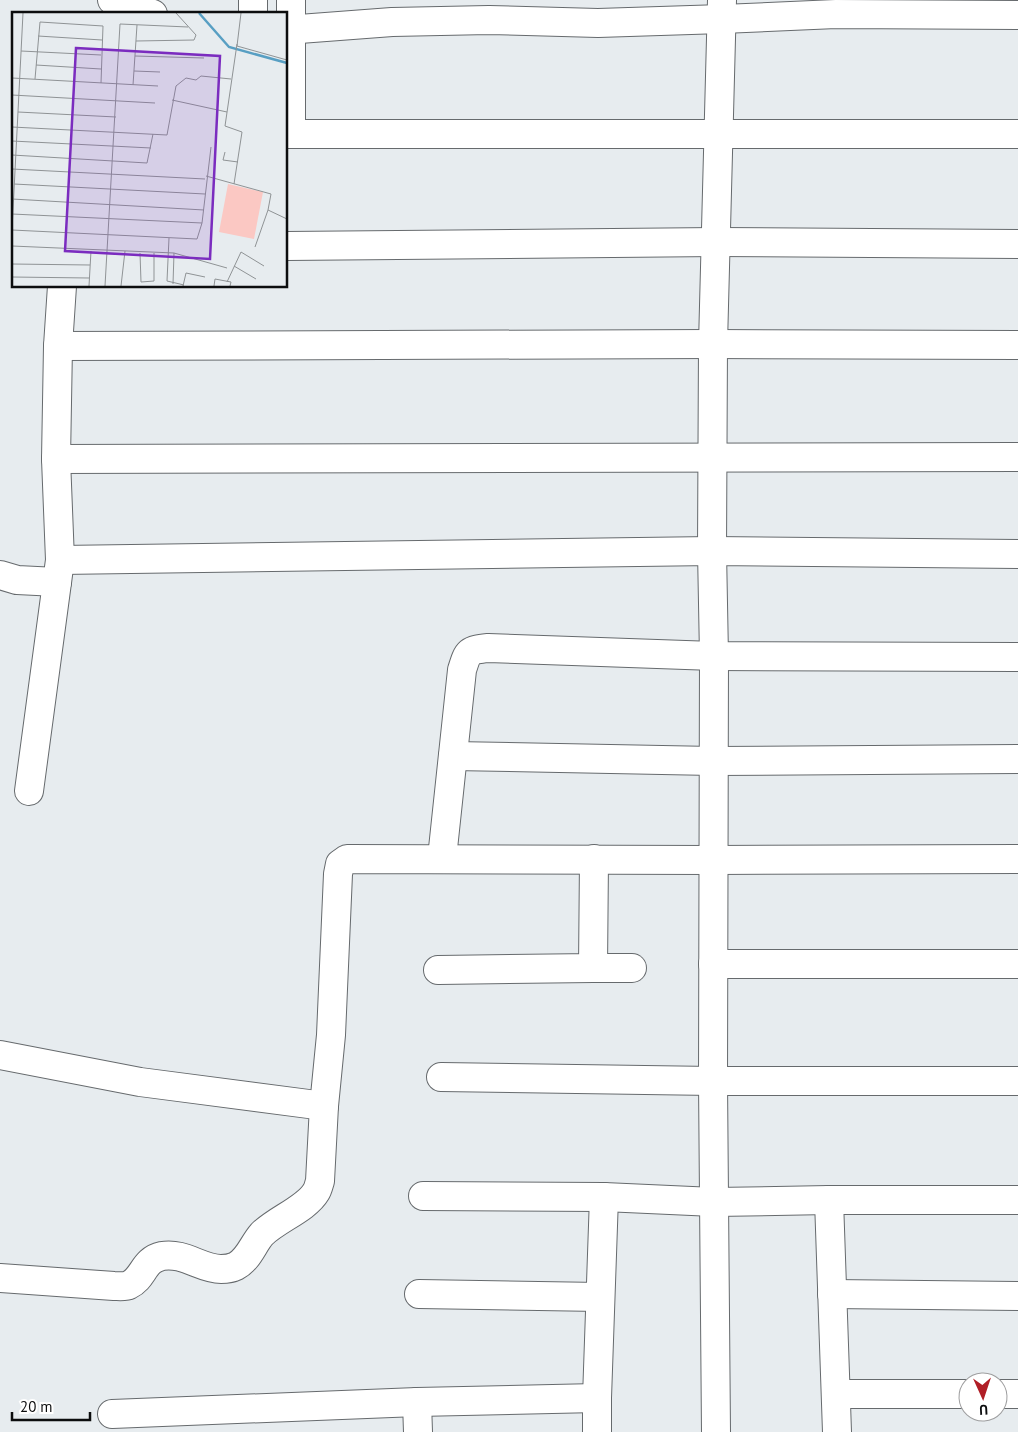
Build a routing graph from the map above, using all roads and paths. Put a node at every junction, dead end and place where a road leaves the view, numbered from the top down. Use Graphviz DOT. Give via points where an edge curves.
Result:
graph roads {
  1 [pos="112,0"];
  2 [pos="291,0"];
  3 [pos="836,7"];
  4 [pos="489,10"];
  5 [pos="722,10"];
  6 [pos="391,11"];
  7 [pos="147,12"];
  8 [pos="599,12"];
  9 [pos="1018,15"];
  10 [pos="288,29"];
  11 [pos="288,134"];
  12 [pos="718,134"];
  13 [pos="1018,134"];
  14 [pos="717,242"];
  15 [pos="1018,244"];
  16 [pos="288,246"];
  17 [pos="62,288"];
  18 [pos="713,344"];
  19 [pos="1018,345"];
  20 [pos="58,346"];
  21 [pos="714,457"];
  22 [pos="1018,457"];
  23 [pos="56,459"];
  24 [pos="712,551"];
  25 [pos="1018,554"];
  26 [pos="58,571"];
  27 [pos="0,575"];
  28 [pos="714,656"];
  29 [pos="1018,657"];
  30 [pos="453,756"];
  31 [pos="1018,760"];
  32 [pos="713,761"];
  33 [pos="29,791"];
  34 [pos="442,858"];
  35 [pos="594,859"];
  36 [pos="1018,859"];
  37 [pos="714,860"];
  38 [pos="714,964"];
  39 [pos="1018,964"];
  40 [pos="593,968"];
  41 [pos="632,968"];
  42 [pos="438,970"];
  43 [pos="0,1056"];
  44 [pos="441,1077"];
  45 [pos="713,1081"];
  46 [pos="1018,1081"];
  47 [pos="324,1106"];
  48 [pos="423,1196"];
  49 [pos="604,1197"];
  50 [pos="829,1200"];
  51 [pos="1018,1200"];
  52 [pos="714,1202"];
  53 [pos="0,1278"];
  54 [pos="419,1294"];
  55 [pos="832,1294"];
  56 [pos="1018,1296"];
  57 [pos="600,1297"];
  58 [pos="836,1394"];
  59 [pos="958,1394"];
  60 [pos="597,1398"];
  61 [pos="417,1402"];
  62 [pos="112,1414"];
  63 [pos="418,1432"];
  64 [pos="597,1432"];
  65 [pos="716,1432"];
  66 [pos="837,1432"];
  1 -- 7 [label="street"];
  2 -- 10 [label="street"];
  3 -- 5 [label="street"];
  3 -- 9 [label="street"];
  4 -- 6 [label="street"];
  4 -- 8 [label="street"];
  5 -- 8 [label="street"];
  5 -- 12 [label="street"];
  6 -- 10 [label="street"];
  10 -- 11 [label="street"];
  11 -- 12 [label="street"];
  12 -- 13 [label="street"];
  12 -- 14 [label="street"];
  14 -- 15 [label="street"];
  14 -- 16 [label="street"];
  14 -- 18 [label="street"];
  17 -- 20 [label="street"];
  18 -- 19 [label="street"];
  18 -- 20 [label="street"];
  18 -- 21 [label="street"];
  20 -- 23 [label="street"];
  21 -- 22 [label="street"];
  21 -- 23 [label="street"];
  21 -- 24 [label="street"];
  23 -- 26 [label="street"];
  24 -- 25 [label="street"];
  24 -- 26 [label="street"];
  24 -- 28 [label="street"];
  26 -- 27 [label="street" via="17,580"];
  26 -- 33 [label="street"];
  28 -- 29 [label="street"];
  28 -- 30 [label="street" via="473,650 468,653 462,670"];
  28 -- 32 [label="street"];
  30 -- 32 [label="street"];
  30 -- 34 [label="street"];
  31 -- 32 [label="street"];
  32 -- 37 [label="street"];
  34 -- 35 [label="street"];
  34 -- 47 [label="street" via="347,859 340,864"];
  35 -- 37 [label="street"];
  35 -- 40 [label="street"];
  36 -- 37 [label="street"];
  37 -- 38 [label="street"];
  38 -- 39 [label="street"];
  38 -- 45 [label="street"];
  40 -- 41 [label="street"];
  40 -- 42 [label="street"];
  43 -- 47 [label="street" via="140,1082"];
  44 -- 45 [label="street"];
  45 -- 46 [label="street"];
  45 -- 52 [label="street"];
  47 -- 53 [label="street" via="320,1181 316,1192 262,1234 247,1257 236,1266 209,1268 188,1259 163,1256 152,1260 138,1279 128,1286"];
  48 -- 49 [label="street"];
  49 -- 52 [label="street"];
  49 -- 57 [label="street"];
  50 -- 51 [label="street"];
  50 -- 52 [label="street"];
  50 -- 55 [label="street"];
  52 -- 65 [label="street"];
  54 -- 57 [label="street"];
  55 -- 56 [label="street"];
  55 -- 58 [label="street"];
  57 -- 60 [label="street"];
  58 -- 59 [label="street"];
  58 -- 66 [label="street"];
  60 -- 61 [label="street"];
  60 -- 64 [label="street"];
  61 -- 62 [label="street"];
  61 -- 63 [label="street"];
}
